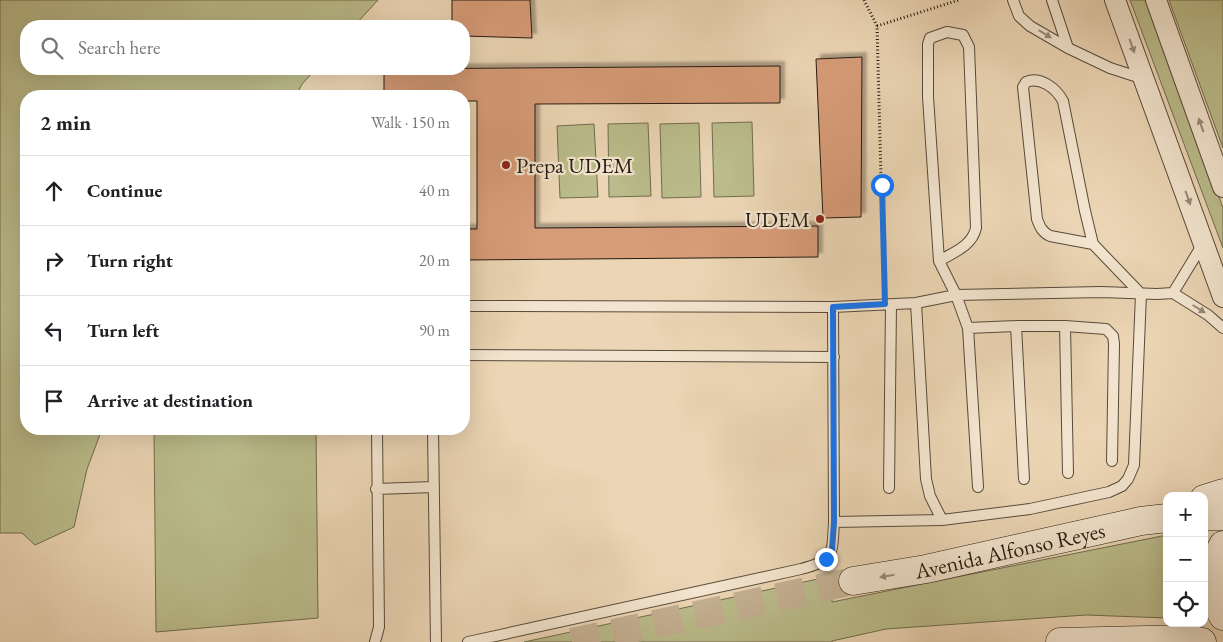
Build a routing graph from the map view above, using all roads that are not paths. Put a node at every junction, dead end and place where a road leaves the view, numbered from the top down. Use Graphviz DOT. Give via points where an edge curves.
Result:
graph roads {
  1 [pos="1013,0"];
  2 [pos="1052,0"];
  3 [pos="1115,0"];
  4 [pos="1156,0"];
  5 [pos="1068,48"];
  6 [pos="1144,79"];
  7 [pos="1223,187"];
  8 [pos="1204,242"];
  9 [pos="1093,244"];
  10 [pos="939,261"];
  11 [pos="1174,293"];
  12 [pos="1141,294"];
  13 [pos="956,295"];
  14 [pos="1223,297"];
  15 [pos="916,303"];
  16 [pos="888,304"];
  17 [pos="470,306"];
  18 [pos="833,307"];
  19 [pos="1016,326"];
  20 [pos="1065,326"];
  21 [pos="968,328"];
  22 [pos="1223,328"];
  23 [pos="470,355"];
  24 [pos="834,357"];
  25 [pos="376,435"];
  26 [pos="433,435"];
  27 [pos="1112,461"];
  28 [pos="1068,473"];
  29 [pos="1024,479"];
  30 [pos="434,487"];
  31 [pos="978,487"];
  32 [pos="889,488"];
  33 [pos="376,489"];
  34 [pos="1223,493"];
  35 [pos="1208,498"];
  36 [pos="1208,516"];
  37 [pos="1223,516"];
  38 [pos="942,520"];
  39 [pos="1154,520"];
  40 [pos="834,522"];
  41 [pos="1223,545"];
  42 [pos="853,581"];
  43 [pos="1223,616"];
  44 [pos="375,642"];
  45 [pos="436,642"];
  46 [pos="468,642"];
  47 [pos="1060,642"];
  48 [pos="1202,642"];
  1 -- 5 [label="lane, one-way" via="1025,22"];
  2 -- 5 [label="lane"];
  3 -- 6 [label="street, one-way"];
  7 -- 4 [label="street, one-way"];
  5 -- 6 [label="lane" via="1110,68"];
  6 -- 8 [label="street, one-way"];
  8 -- 11 [label="lane"];
  8 -- 14 [label="street"];
  9 -- 9 [label="lane" via="1050,236 1039,225 1023,87 1026,82 1036,80 1044,83 1056,90 1063,101"];
  9 -- 12 [label="lane"];
  10 -- 10 [label="lane" via="928,97 928,44 930,38 947,32 963,35 969,47 976,228 967,245"];
  10 -- 13 [label="lane"];
  11 -- 12 [label="lane"];
  11 -- 22 [label="lane, one-way"];
  12 -- 13 [label="lane"];
  12 -- 38 [label="lane" via="1134,465 1122,486 1109,492 1030,509"];
  13 -- 15 [label="lane"];
  13 -- 21 [label="lane"];
  15 -- 16 [label="lane"];
  15 -- 38 [label="lane" via="923,457 930,496"];
  16 -- 18 [label="lane"];
  16 -- 32 [label="lane"];
  17 -- 18 [label="lane"];
  18 -- 24 [label="lane"];
  19 -- 20 [label="lane"];
  19 -- 21 [label="lane"];
  19 -- 29 [label="lane"];
  20 -- 27 [label="lane" via="1106,329 1113,336"];
  20 -- 28 [label="lane"];
  21 -- 31 [label="lane"];
  23 -- 24 [label="lane"];
  24 -- 40 [label="lane"];
  25 -- 33 [label="lane"];
  26 -- 30 [label="lane"];
  30 -- 33 [label="lane"];
  30 -- 45 [label="lane"];
  33 -- 44 [label="lane" via="379,627"];
  34 -- 35 [label="main road"];
  36 -- 37 [label="main road"];
  38 -- 40 [label="lane"];
  39 -- 42 [label="main road, Avenida Alfonso Reyes, one-way" via="926,569"];
  40 -- 46 [label="lane" via="832,550 819,564"];
  41 -- 43 [label="main road" via="1212,572 1214,595"];
  47 -- 48 [label="main road" via="1188,639"];
}
